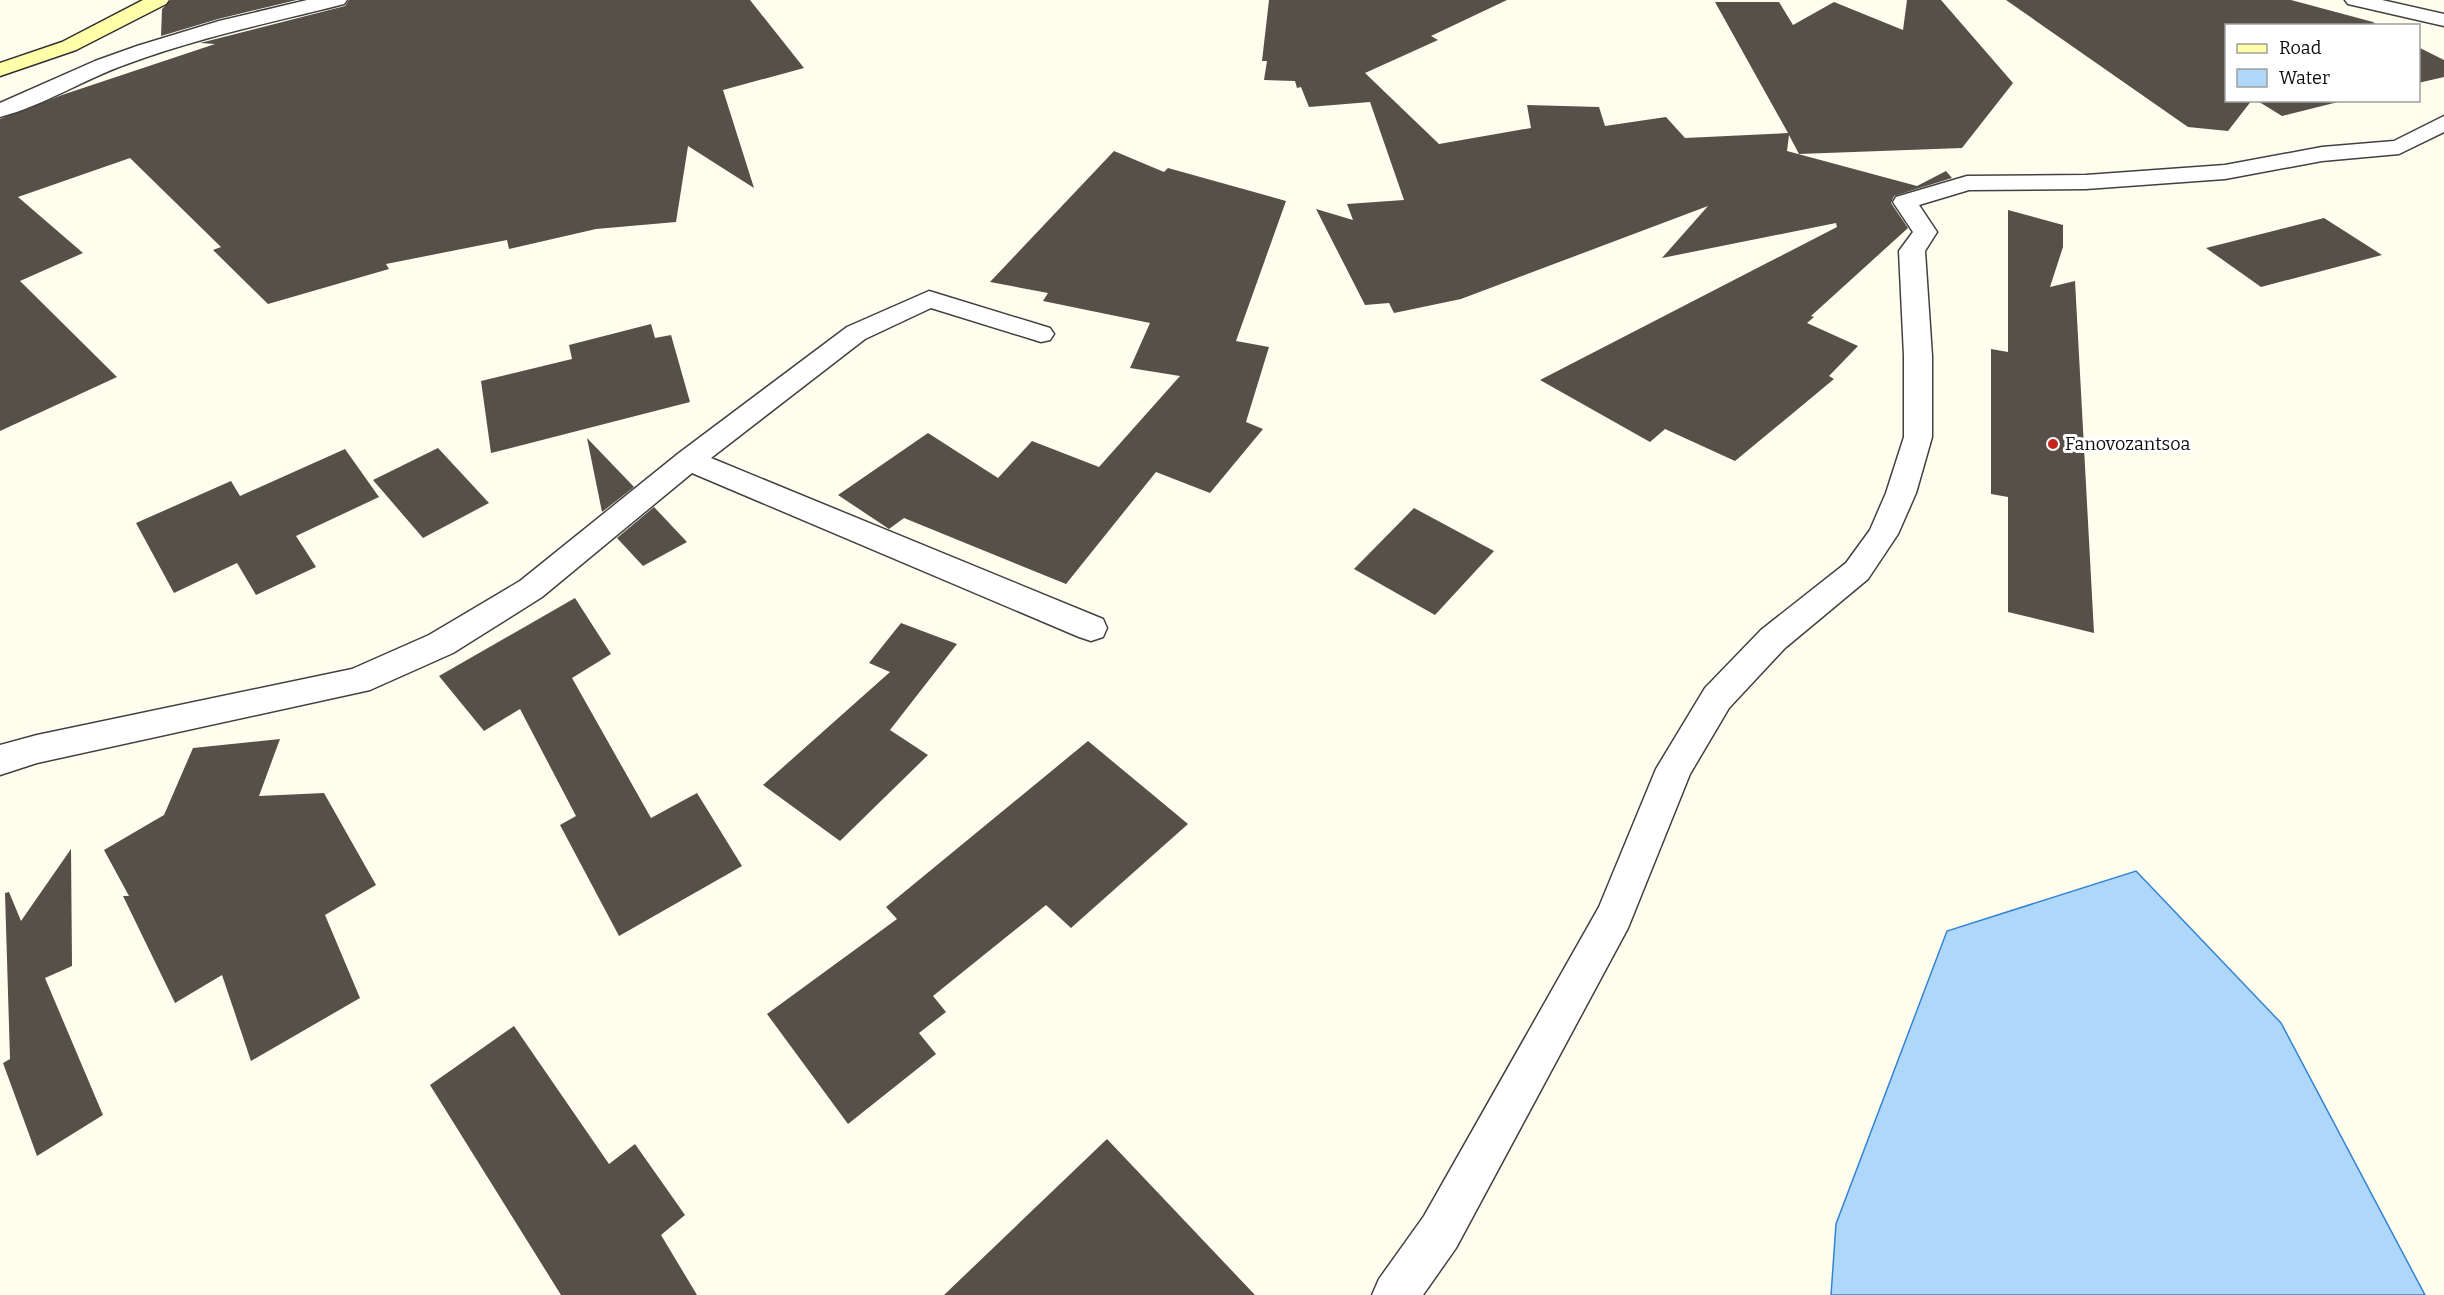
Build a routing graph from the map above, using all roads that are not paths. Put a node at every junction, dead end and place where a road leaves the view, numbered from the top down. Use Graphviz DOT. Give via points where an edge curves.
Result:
graph roads {
  1 [pos="159,0"];
  2 [pos="337,0"];
  3 [pos="2355,0"];
  4 [pos="2444,20"];
  5 [pos="0,70"];
  6 [pos="0,110"];
  7 [pos="2444,123"];
  8 [pos="1041,334"];
  9 [pos="689,460"];
  10 [pos="1091,628"];
  11 [pos="0,760"];
  12 [pos="1395,1295"];
  1 -- 5 [label="main road" via="69,46"];
  2 -- 6 [label="street" via="179,38"];
  3 -- 4 [label="street"];
  7 -- 12 [label="street" via="2399,147 2322,154 2225,172 2086,182 1967,183 1905,202 1925,232 1912,251 1918,437 1901,493 1883,534 1857,571 1773,639 1717,698 1674,769 1614,916 1440,1232"];
  8 -- 9 [label="street" via="929,300 856,333"];
  9 -- 10 [label="street"];
  9 -- 11 [label="street" via="531,589 441,644 358,681"];
}
